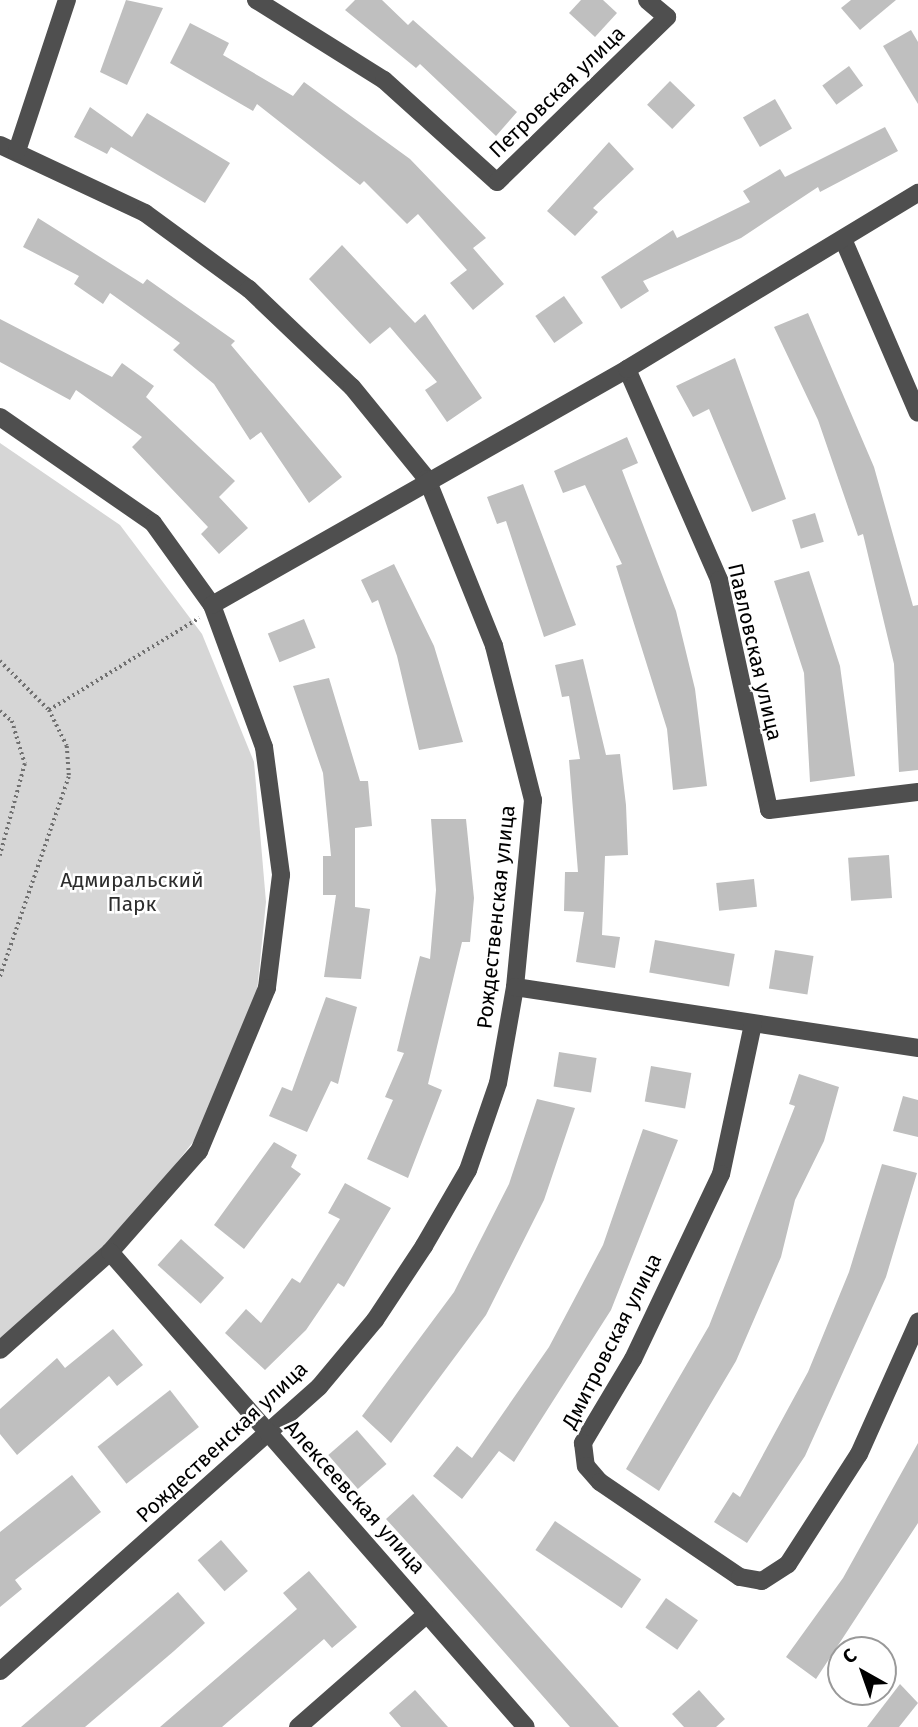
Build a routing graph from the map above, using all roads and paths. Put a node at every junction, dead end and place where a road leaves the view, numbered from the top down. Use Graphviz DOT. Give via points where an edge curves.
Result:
graph roads {
  1 [pos="67,0"];
  2 [pos="256,0"];
  3 [pos="648,0"];
  4 [pos="9,148"];
  5 [pos="918,193"];
  6 [pos="843,239"];
  7 [pos="627,369"];
  8 [pos="918,413"];
  9 [pos="0,417"];
  10 [pos="427,479"];
  11 [pos="212,606"];
  12 [pos="0,661"];
  13 [pos="49,710"];
  14 [pos="0,711"];
  15 [pos="918,792"];
  16 [pos="0,856"];
  17 [pos="0,977"];
  18 [pos="515,987"];
  19 [pos="753,1024"];
  20 [pos="918,1048"];
  21 [pos="110,1252"];
  22 [pos="918,1322"];
  23 [pos="0,1350"];
  24 [pos="269,1436"];
  25 [pos="427,1614"];
  26 [pos="0,1671"];
  27 [pos="298,1727"];
  28 [pos="526,1727"];
  1 -- 4 [label="street"];
  2 -- 3 [label="street, Петровская улица" via="384,80 497,182 667,17"];
  4 -- 10 [label="street, Рождественская улица" via="145,213 249,289 352,387"];
  5 -- 6 [label="street"];
  6 -- 7 [label="street"];
  6 -- 8 [label="street"];
  7 -- 10 [label="street"];
  7 -- 15 [label="street, Павловская улица" via="719,580 769,810"];
  9 -- 11 [label="street" via="153,523"];
  10 -- 11 [label="street"];
  10 -- 18 [label="street, Рождественская улица" via="494,646 533,800"];
  11 -- 13 [label="path" via="194,623"];
  11 -- 21 [label="street" via="264,747 281,875 267,988 199,1151"];
  12 -- 13 [label="path"];
  13 -- 17 [label="path" via="67,746 69,776"];
  14 -- 16 [label="path" via="12,722 25,764"];
  18 -- 19 [label="street"];
  18 -- 24 [label="street, Рождественская улица" via="498,1083 468,1170 375,1320"];
  19 -- 20 [label="street"];
  19 -- 22 [label="street, Дмитровская улица" via="721,1174 633,1359 583,1443 586,1466 600,1482 740,1577 762,1581 788,1564 859,1454"];
  21 -- 23 [label="street"];
  21 -- 24 [label="street, Алексеевская улица"];
  24 -- 25 [label="street, Алексеевская улица"];
  24 -- 26 [label="street, Рождественская улица"];
  25 -- 27 [label="street"];
  25 -- 28 [label="street, Алексеевская улица"];
}
